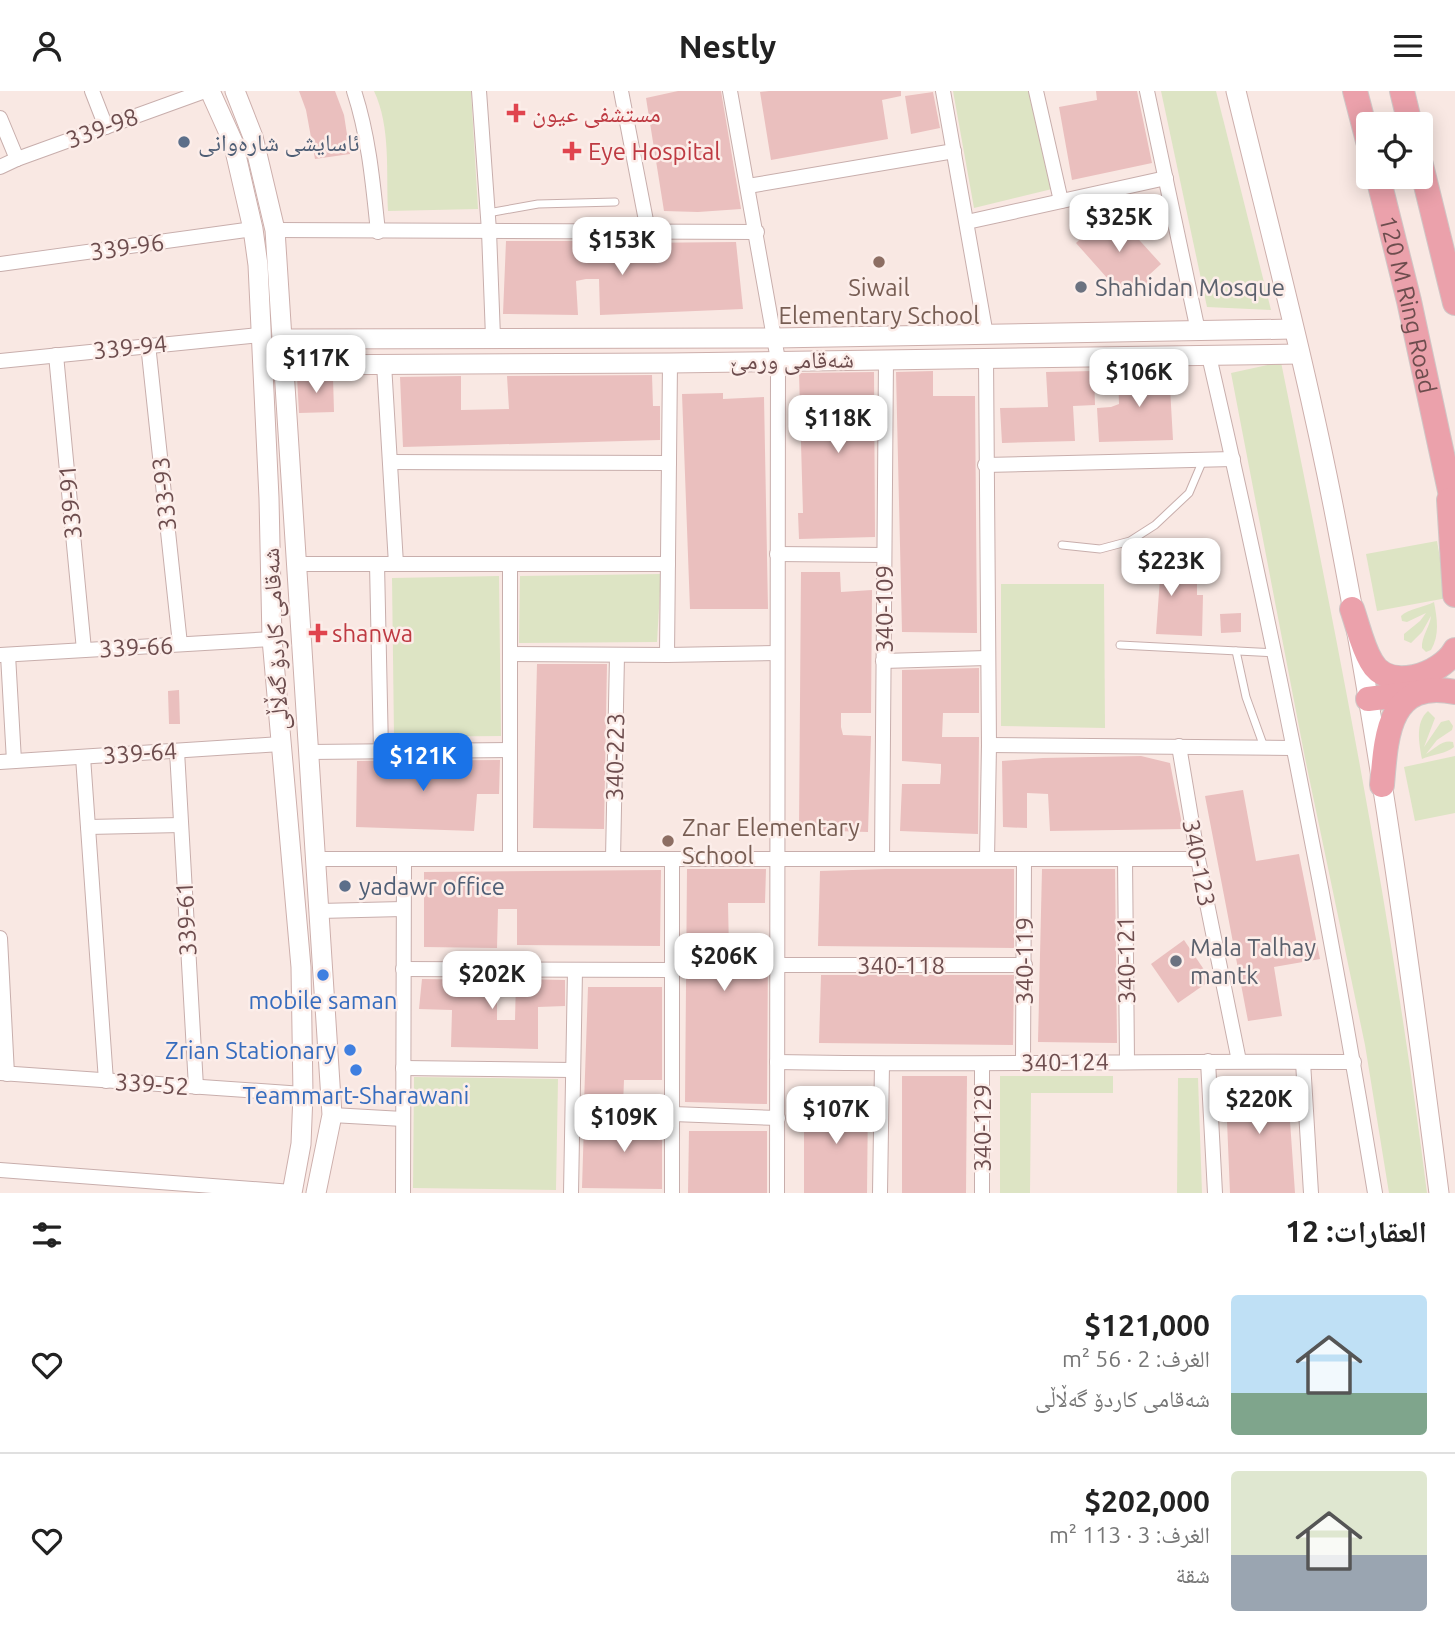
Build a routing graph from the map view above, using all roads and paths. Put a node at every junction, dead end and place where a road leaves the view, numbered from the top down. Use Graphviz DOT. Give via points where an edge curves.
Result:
graph roads {
  1 [pos="92,91"];
  2 [pos="208,91"];
  3 [pos="235,91"];
  4 [pos="354,91"];
  5 [pos="479,91"];
  6 [pos="621,91"];
  7 [pos="730,91"];
  8 [pos="943,91"];
  9 [pos="1036,91"];
  10 [pos="1147,91"];
  11 [pos="1236,91"];
  12 [pos="1355,91"];
  13 [pos="1402,91"];
  14 [pos="1360,112"];
  15 [pos="1407,112"];
  16 [pos="0,118"];
  17 [pos="106,127"];
  18 [pos="954,151"];
  19 [pos="17,159"];
  20 [pos="0,167"];
  21 [pos="1166,179"];
  22 [pos="748,186"];
  23 [pos="1381,189"];
  24 [pos="1427,189"];
  25 [pos="1061,201"];
  26 [pos="615,202"];
  27 [pos="487,213"];
  28 [pos="967,222"];
  29 [pos="253,229"];
  30 [pos="275,230"];
  31 [pos="648,230"];
  32 [pos="489,231"];
  33 [pos="378,232"];
  34 [pos="757,232"];
  35 [pos="0,264"];
  36 [pos="1455,303"];
  37 [pos="1293,329"];
  38 [pos="1198,331"];
  39 [pos="260,335"];
  40 [pos="986,335"];
  41 [pos="493,337"];
  42 [pos="775,338"];
  43 [pos="284,339"];
  44 [pos="148,344"];
  45 [pos="1299,354"];
  46 [pos="56,355"];
  47 [pos="1209,356"];
  48 [pos="986,358"];
  49 [pos="886,359"];
  50 [pos="778,360"];
  51 [pos="0,361"];
  52 [pos="670,363"];
  53 [pos="384,364"];
  54 [pos="285,365"];
  55 [pos="1233,459"];
  56 [pos="1203,460"];
  57 [pos="390,462"];
  58 [pos="669,463"];
  59 [pos="985,465"];
  60 [pos="1447,475"];
  61 [pos="291,496"];
  62 [pos="269,498"];
  63 [pos="1455,514"];
  64 [pos="1062,545"];
  65 [pos="777,554"];
  66 [pos="884,555"];
  67 [pos="295,564"];
  68 [pos="377,564"];
  69 [pos="396,564"];
  70 [pos="510,564"];
  71 [pos="668,564"];
  72 [pos="1455,595"];
  73 [pos="1352,609"];
  74 [pos="272,639"];
  75 [pos="180,644"];
  76 [pos="1120,645"];
  77 [pos="84,650"];
  78 [pos="1455,650"];
  79 [pos="1236,651"];
  80 [pos="777,653"];
  81 [pos="1275,653"];
  82 [pos="510,654"];
  83 [pos="4,655"];
  84 [pos="617,655"];
  85 [pos="667,655"];
  86 [pos="987,658"];
  87 [pos="883,661"];
  88 [pos="1415,685"];
  89 [pos="1455,692"];
  90 [pos="1367,696"];
  91 [pos="281,744"];
  92 [pos="989,745"];
  93 [pos="1179,746"];
  94 [pos="1265,747"];
  95 [pos="1292,748"];
  96 [pos="510,750"];
  97 [pos="177,751"];
  98 [pos="382,751"];
  99 [pos="309,752"];
  100 [pos="83,757"];
  101 [pos="7,762"];
  102 [pos="1381,785"];
  103 [pos="181,825"];
  104 [pos="88,827"];
  105 [pos="316,859"];
  106 [pos="510,859"];
  107 [pos="613,859"];
  108 [pos="672,859"];
  109 [pos="776,859"];
  110 [pos="882,859"];
  111 [pos="987,859"];
  112 [pos="1024,859"];
  113 [pos="1125,859"];
  114 [pos="1198,859"];
  115 [pos="404,860"];
  116 [pos="403,909"];
  117 [pos="319,911"];
  118 [pos="0,938"];
  119 [pos="0,951"];
  120 [pos="776,965"];
  121 [pos="1025,965"];
  122 [pos="403,969"];
  123 [pos="575,970"];
  124 [pos="672,970"];
  125 [pos="1127,1061"];
  126 [pos="1208,1061"];
  127 [pos="1239,1061"];
  128 [pos="777,1062"];
  129 [pos="1303,1062"];
  130 [pos="1354,1062"];
  131 [pos="1023,1063"];
  132 [pos="881,1064"];
  133 [pos="982,1064"];
  134 [pos="403,1068"];
  135 [pos="573,1070"];
  136 [pos="4,1074"];
  137 [pos="106,1081"];
  138 [pos="196,1087"];
  139 [pos="303,1094"];
  140 [pos="673,1114"];
  141 [pos="332,1115"];
  142 [pos="778,1118"];
  143 [pos="403,1119"];
  144 [pos="0,1170"];
  145 [pos="292,1192"];
  146 [pos="316,1193"];
  147 [pos="403,1193"];
  148 [pos="570,1193"];
  149 [pos="672,1193"];
  150 [pos="777,1193"];
  151 [pos="880,1193"];
  152 [pos="982,1193"];
  153 [pos="1215,1193"];
  154 [pos="1311,1193"];
  155 [pos="1375,1193"];
  156 [pos="1439,1193"];
  1 -- 17 [label="street"];
  2 -- 17 [label="street, 339-98"];
  2 -- 29 [label="street, شەقامی کاردۆ گەڵاڵی" via="233,142"];
  3 -- 30 [label="street, شەقامی کاردۆ گەڵاڵی" via="253,137"];
  4 -- 33 [label="street" via="369,151"];
  5 -- 27 [label="street"];
  6 -- 31 [label="street"];
  7 -- 22 [label="street"];
  8 -- 18 [label="street"];
  9 -- 25 [label="street"];
  10 -- 21 [label="street"];
  11 -- 37 [label="street"];
  12 -- 14 [label="highway"];
  13 -- 15 [label="highway"];
  16 -- 19 [label="street"];
  17 -- 19 [label="street, 339-98"];
  18 -- 22 [label="street"];
  18 -- 28 [label="street"];
  19 -- 20 [label="street, 339-98"];
  21 -- 25 [label="street"];
  21 -- 38 [label="street"];
  22 -- 34 [label="street"];
  23 -- 60 [label="highway, 120 M Ring Road"];
  24 -- 36 [label="highway, 120 M Ring Road"];
  25 -- 28 [label="street"];
  26 -- 27 [label="lane" via="538,204"];
  27 -- 32 [label="street"];
  28 -- 40 [label="street"];
  29 -- 35 [label="street, 339-96"];
  29 -- 39 [label="street, شەقامی کاردۆ گەڵاڵی"];
  30 -- 33 [label="street"];
  30 -- 43 [label="street, شەقامی کاردۆ گەڵاڵی"];
  31 -- 32 [label="street"];
  31 -- 34 [label="street"];
  32 -- 33 [label="street"];
  32 -- 41 [label="street"];
  34 -- 42 [label="street"];
  37 -- 38 [label="street, شەقامی ورمێ"];
  37 -- 45 [label="street"];
  38 -- 40 [label="street, شەقامی ورمێ"];
  39 -- 44 [label="street, 339-94"];
  39 -- 62 [label="street, شەقامی کاردۆ گەڵاڵی"];
  40 -- 42 [label="street, شەقامی ورمێ"];
  41 -- 42 [label="street, شەقامی ورمێ"];
  41 -- 43 [label="street, شەقامی ورمێ"];
  42 -- 50 [label="street"];
  43 -- 54 [label="street, شەقامی کاردۆ گەڵاڵی"];
  44 -- 46 [label="street, 339-94"];
  44 -- 75 [label="street, 333-93"];
  45 -- 47 [label="street, شەقامی ورمێ"];
  45 -- 73 [label="street"];
  46 -- 51 [label="street, 339-94"];
  46 -- 77 [label="street, 339-91"];
  47 -- 48 [label="street, شەقامی ورمێ"];
  47 -- 55 [label="street"];
  48 -- 49 [label="street, شەقامی ورمێ"];
  48 -- 59 [label="street"];
  49 -- 50 [label="street, شەقامی ورمێ"];
  49 -- 66 [label="street, 340-109"];
  50 -- 52 [label="street, شەقامی ورمێ"];
  50 -- 65 [label="street"];
  52 -- 53 [label="street, شەقامی ورمێ"];
  52 -- 58 [label="street"];
  53 -- 54 [label="street, شەقامی ورمێ"];
  53 -- 57 [label="street"];
  54 -- 61 [label="street, شەقامی کاردۆ گەڵاڵی"];
  55 -- 56 [label="street"];
  55 -- 81 [label="street"];
  56 -- 59 [label="street"];
  56 -- 64 [label="lane" via="1189,493 1130,541 1100,549"];
  57 -- 58 [label="street"];
  57 -- 69 [label="street"];
  58 -- 71 [label="street"];
  59 -- 86 [label="street"];
  60 -- 63 [label="highway, 120 M Ring Road"];
  60 -- 72 [label="highway"];
  61 -- 62 [label="street"];
  61 -- 67 [label="street, شەقامی کاردۆ گەڵاڵی"];
  62 -- 74 [label="street, شەقامی کاردۆ گەڵاڵی"];
  65 -- 66 [label="street"];
  65 -- 80 [label="street"];
  66 -- 87 [label="street, 340-109"];
  67 -- 68 [label="street"];
  67 -- 99 [label="street, شەقامی کاردۆ گەڵاڵی"];
  68 -- 69 [label="street"];
  68 -- 98 [label="street"];
  69 -- 70 [label="street"];
  70 -- 71 [label="street"];
  70 -- 82 [label="street"];
  71 -- 85 [label="street"];
  73 -- 88 [label="highway" via="1370,661"];
  73 -- 90 [label="street"];
  74 -- 75 [label="street, 339-66"];
  74 -- 91 [label="street, شەقامی کاردۆ گەڵاڵی"];
  75 -- 77 [label="street, 339-66"];
  76 -- 79 [label="lane"];
  77 -- 83 [label="street, 339-66"];
  78 -- 88 [label="highway" via="1437,669 1421,675"];
  79 -- 81 [label="lane"];
  79 -- 94 [label="lane" via="1246,697"];
  80 -- 85 [label="street"];
  80 -- 109 [label="street"];
  81 -- 95 [label="street"];
  82 -- 84 [label="street"];
  82 -- 96 [label="street"];
  83 -- 101 [label="street"];
  84 -- 85 [label="street"];
  84 -- 107 [label="street, 340-223"];
  86 -- 87 [label="street"];
  86 -- 92 [label="street"];
  87 -- 110 [label="street, 340-109"];
  88 -- 89 [label="highway"];
  88 -- 90 [label="highway"];
  88 -- 102 [label="highway" via="1394,714"];
  90 -- 102 [label="street"];
  91 -- 97 [label="street, 339-64"];
  91 -- 139 [label="street, شەقامی کاردۆ گەڵاڵی" via="301,967"];
  92 -- 93 [label="street"];
  92 -- 111 [label="street"];
  93 -- 94 [label="street"];
  93 -- 114 [label="street, 340-123"];
  94 -- 95 [label="street"];
  95 -- 130 [label="street"];
  96 -- 98 [label="street"];
  96 -- 106 [label="street"];
  97 -- 100 [label="street, 339-64"];
  97 -- 103 [label="street, 339-61"];
  98 -- 99 [label="street"];
  99 -- 105 [label="street, شەقامی کاردۆ گەڵاڵی"];
  100 -- 101 [label="street, 339-64"];
  100 -- 104 [label="street"];
  102 -- 156 [label="street"];
  103 -- 104 [label="street"];
  103 -- 138 [label="street, 339-61"];
  104 -- 137 [label="street"];
  105 -- 115 [label="street"];
  105 -- 117 [label="street, شەقامی کاردۆ گەڵاڵی"];
  106 -- 107 [label="street"];
  106 -- 115 [label="street"];
  107 -- 108 [label="street"];
  108 -- 109 [label="street"];
  108 -- 124 [label="street"];
  109 -- 110 [label="street"];
  109 -- 120 [label="street"];
  110 -- 111 [label="street"];
  111 -- 112 [label="street"];
  112 -- 113 [label="street"];
  112 -- 121 [label="street, 340-119"];
  113 -- 114 [label="street"];
  113 -- 125 [label="street, 340-121"];
  114 -- 127 [label="street, 340-123"];
  115 -- 116 [label="street"];
  116 -- 117 [label="street"];
  116 -- 122 [label="street"];
  117 -- 141 [label="street, شەقامی کاردۆ گەڵاڵی"];
  118 -- 119 [label="street"];
  119 -- 136 [label="street"];
  120 -- 121 [label="street, 340-118"];
  120 -- 128 [label="street"];
  121 -- 131 [label="street, 340-119"];
  122 -- 123 [label="street"];
  122 -- 134 [label="street"];
  123 -- 124 [label="street"];
  123 -- 135 [label="street"];
  124 -- 140 [label="street"];
  125 -- 126 [label="street, 340-124"];
  125 -- 131 [label="street, 340-124"];
  126 -- 127 [label="street, 340-124"];
  126 -- 153 [label="street"];
  127 -- 129 [label="street, 340-124"];
  128 -- 132 [label="street, 340-124"];
  128 -- 142 [label="street"];
  129 -- 130 [label="street, 340-124"];
  129 -- 154 [label="street"];
  130 -- 155 [label="street"];
  131 -- 133 [label="street, 340-124"];
  132 -- 133 [label="street, 340-124"];
  132 -- 151 [label="street"];
  133 -- 152 [label="street, 340-129"];
  134 -- 135 [label="street"];
  134 -- 143 [label="street"];
  135 -- 148 [label="street"];
  136 -- 137 [label="street, 339-52"];
  137 -- 138 [label="street, 339-52"];
  138 -- 139 [label="street, 339-52"];
  139 -- 145 [label="street, شەقامی کاردۆ گەڵاڵی" via="301,1144"];
  140 -- 142 [label="street"];
  140 -- 149 [label="street"];
  141 -- 143 [label="street"];
  141 -- 146 [label="street, شەقامی کاردۆ گەڵاڵی"];
  142 -- 150 [label="street"];
  143 -- 147 [label="street"];
  144 -- 145 [label="street"];
}
